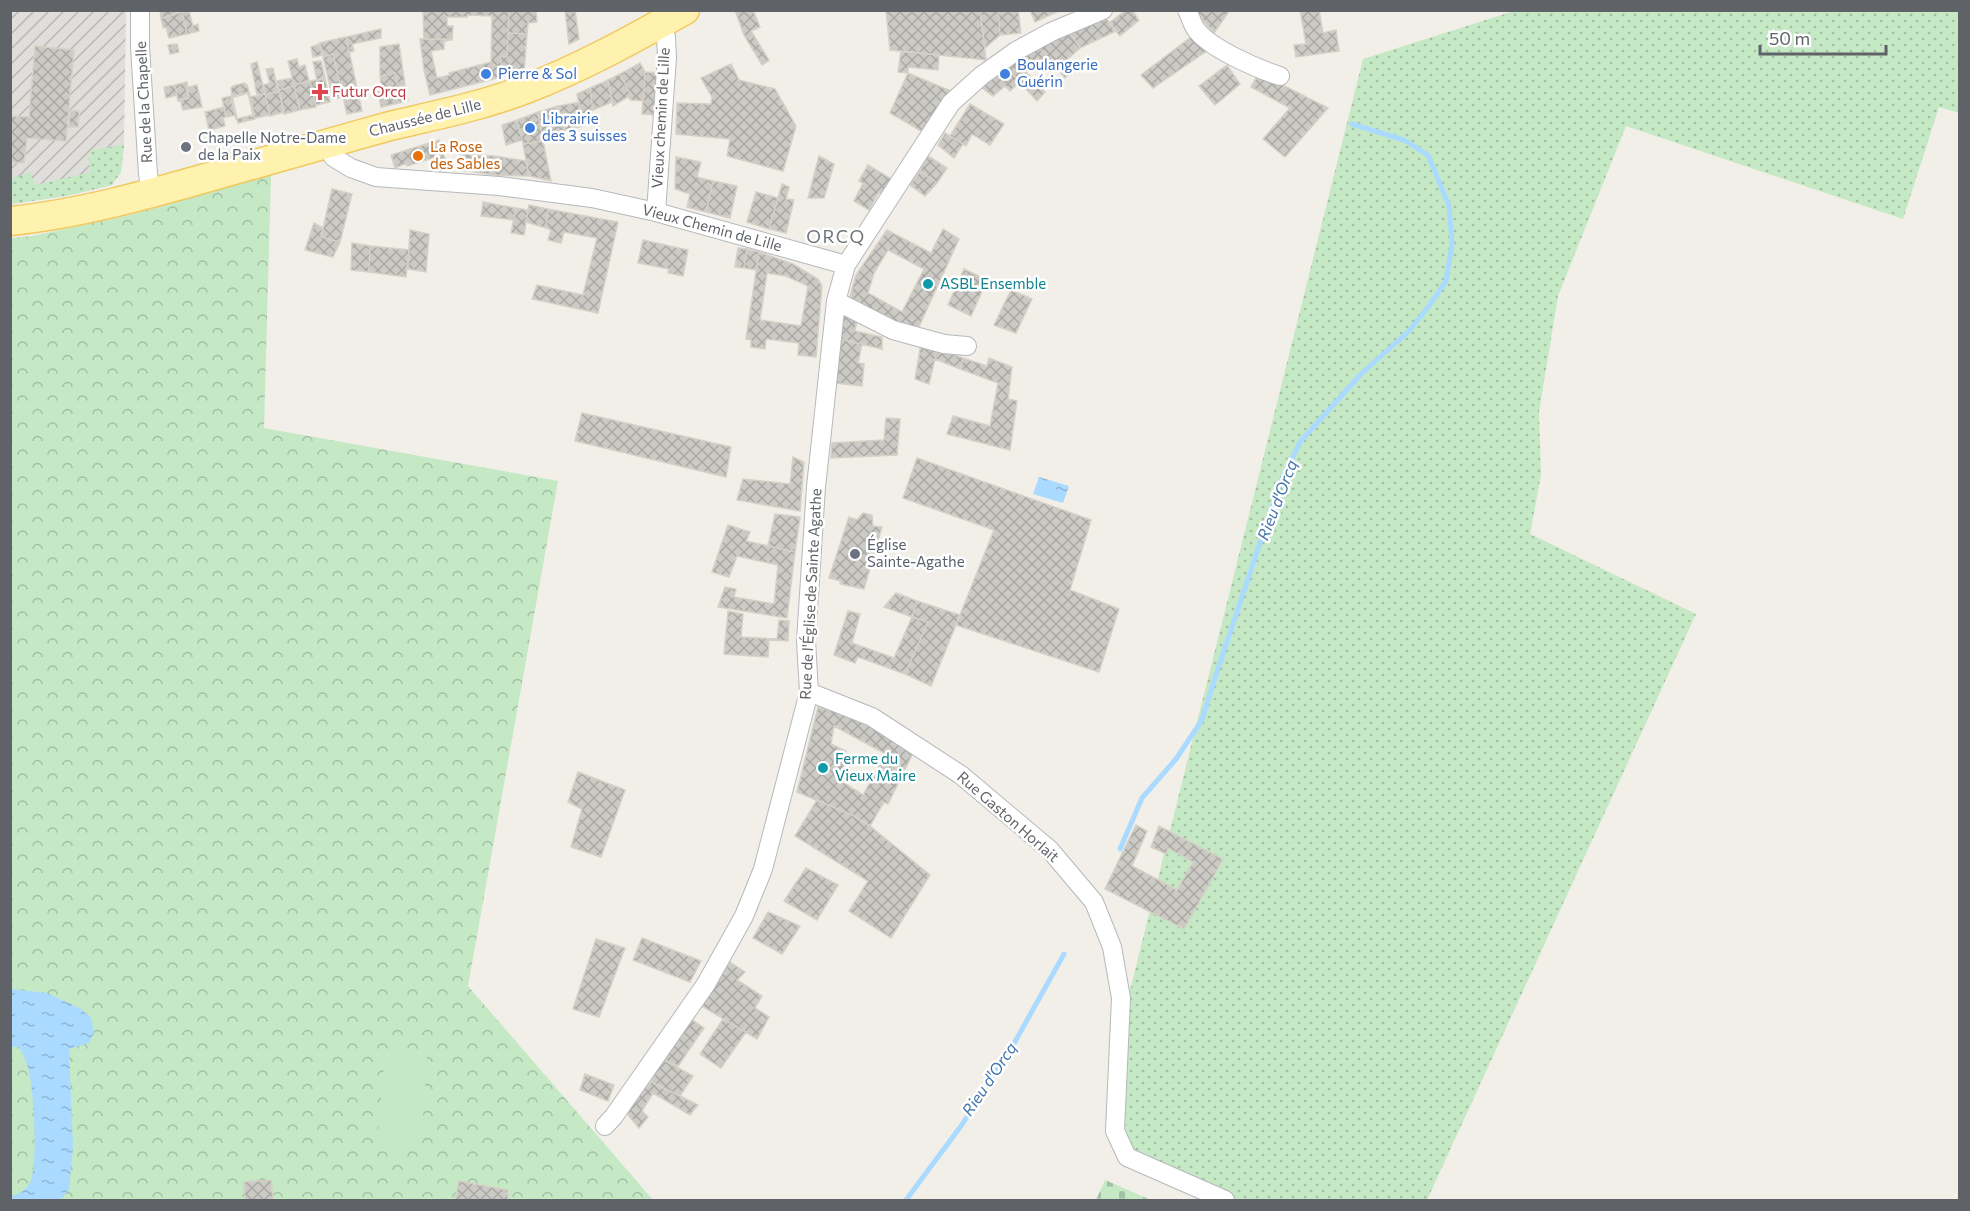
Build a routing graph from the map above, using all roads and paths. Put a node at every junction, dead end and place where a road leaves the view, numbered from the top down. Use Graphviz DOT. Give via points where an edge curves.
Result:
graph roads {
  1 [pos="140,10"];
  2 [pos="685,10"];
  3 [pos="1103,10"];
  4 [pos="1187,10"];
  5 [pos="660,24"];
  6 [pos="1281,76"];
  7 [pos="328,143"];
  8 [pos="151,193"];
  9 [pos="656,212"];
  10 [pos="10,220"];
  11 [pos="846,265"];
  12 [pos="836,301"];
  13 [pos="967,346"];
  14 [pos="808,692"];
  15 [pos="605,1126"];
  16 [pos="1225,1200"];
  1 -- 8 [label="street, Rue de la Chapelle"];
  2 -- 5 [label="main road, Chaussée de Lille"];
  3 -- 11 [label="street" via="1016,51 951,103"];
  4 -- 6 [label="street" via="1196,29 1210,41 1258,69"];
  5 -- 7 [label="main road, Chaussée de Lille" via="524,89 442,115"];
  5 -- 9 [label="street, Vieux chemin de Lille" via="666,37 667,57"];
  7 -- 8 [label="main road, Chaussée de Lille"];
  7 -- 9 [label="street, Vieux Chemin de Lille" via="333,157 376,177 499,186 592,198"];
  8 -- 10 [label="main road, Chaussée de Lille"];
  9 -- 11 [label="street, Vieux Chemin de Lille"];
  11 -- 12 [label="street, Rue de l'Église de Sainte Agathe"];
  12 -- 13 [label="street" via="893,330"];
  12 -- 14 [label="street, Rue de l'Église de Sainte Agathe" via="816,487 806,641"];
  14 -- 15 [label="street, Rue de l'Église de Sainte Agathe" via="763,869 744,916 706,984"];
  14 -- 16 [label="street, Rue Gaston Horlait" via="872,717 961,775 1050,850 1094,902 1112,947 1121,998 1115,1131 1127,1156"];
}
